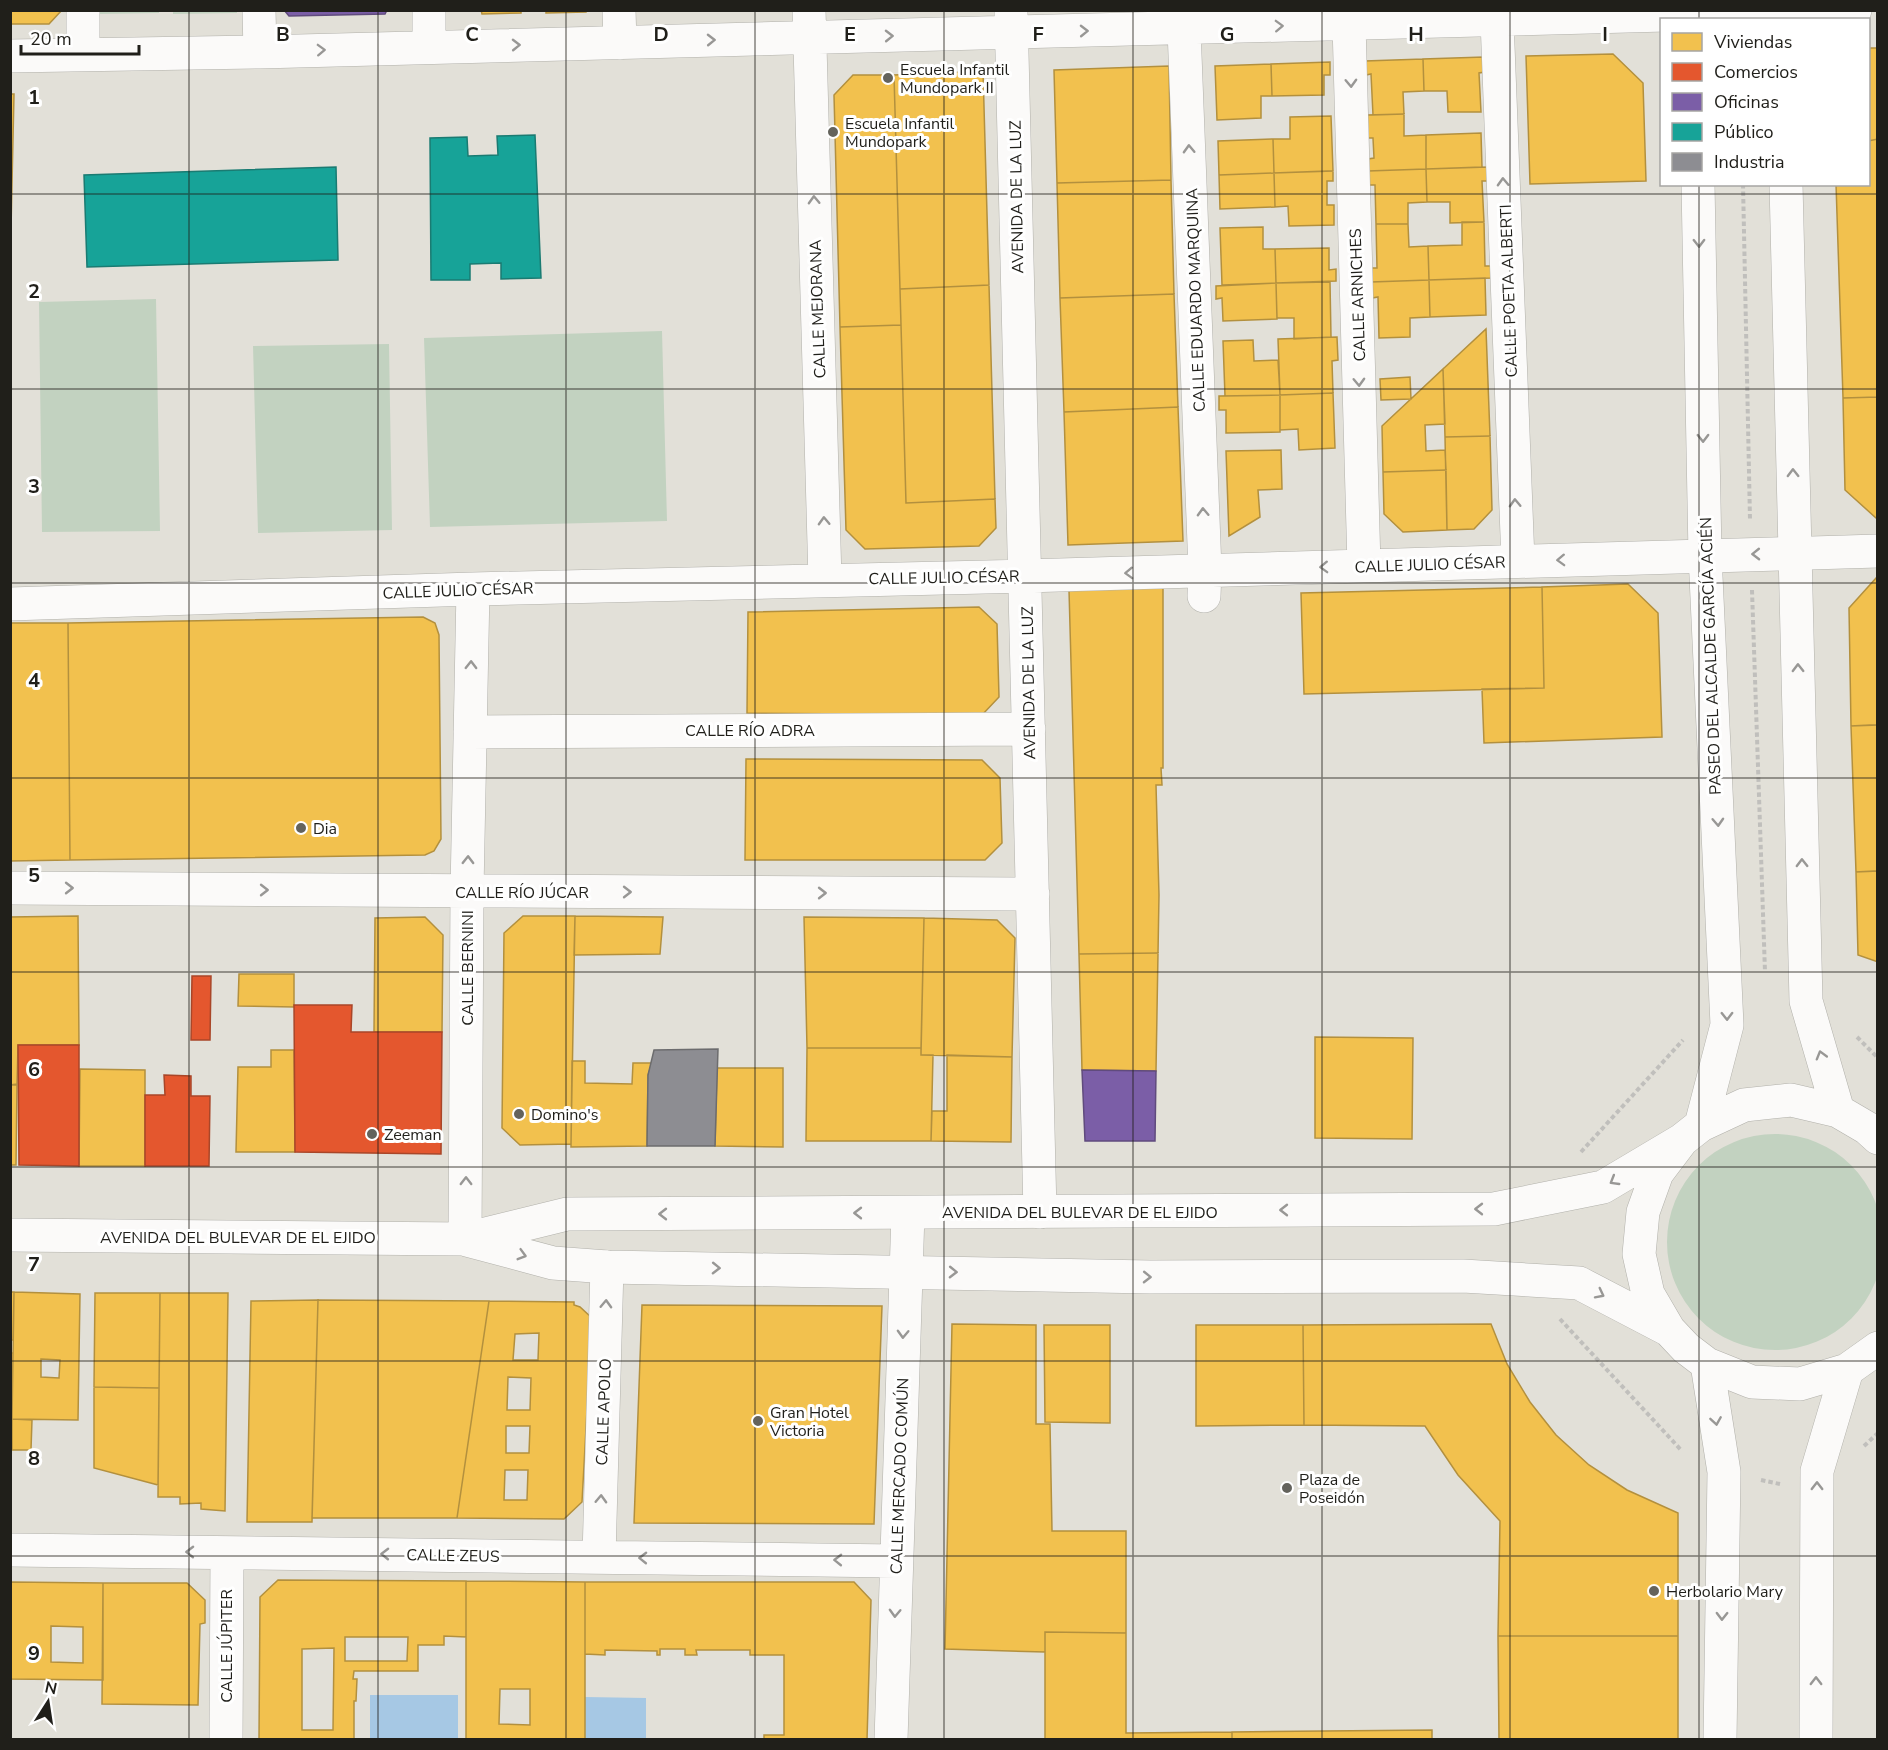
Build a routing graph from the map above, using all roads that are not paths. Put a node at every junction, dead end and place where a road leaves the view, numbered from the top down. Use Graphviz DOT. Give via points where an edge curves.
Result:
graph roads {
  1 [pos="83,10"];
  2 [pos="259,10"];
  3 [pos="429,10"];
  4 [pos="619,10"];
  5 [pos="1855,10"];
  6 [pos="1782,14"];
  7 [pos="1695,15"];
  8 [pos="1497,20"];
  9 [pos="1011,22"];
  10 [pos="809,24"];
  11 [pos="1349,24"];
  12 [pos="1184,29"];
  13 [pos="620,43"];
  14 [pos="429,47"];
  15 [pos="260,52"];
  16 [pos="83,54"];
  17 [pos="10,56"];
  18 [pos="1698,186"];
  19 [pos="1786,186"];
  20 [pos="1878,551"];
  21 [pos="1795,554"];
  22 [pos="1705,555"];
  23 [pos="1518,561"];
  24 [pos="1364,566"];
  25 [pos="1025,576"];
  26 [pos="825,580"];
  27 [pos="1205,583"];
  28 [pos="472,589"];
  29 [pos="10,604"];
  30 [pos="1029,729"];
  31 [pos="470,732"];
  32 [pos="10,888"];
  33 [pos="467,891"];
  34 [pos="1033,894"];
  35 [pos="1838,1111"];
  36 [pos="1692,1133"];
  37 [pos="1878,1138"];
  38 [pos="1040,1212"];
  39 [pos="908,1213"];
  40 [pos="10,1235"];
  41 [pos="465,1239"];
  42 [pos="607,1267"];
  43 [pos="905,1271"];
  44 [pos="1669,1330"];
  45 [pos="1878,1348"];
  46 [pos="1707,1364"];
  47 [pos="1847,1370"];
  48 [pos="10,1550"];
  49 [pos="227,1552"];
  50 [pos="599,1557"];
  51 [pos="896,1561"];
  52 [pos="226,1740"];
  53 [pos="891,1740"];
  54 [pos="1720,1740"];
  55 [pos="1816,1740"];
  1 -- 16 [label="street"];
  2 -- 15 [label="street"];
  3 -- 14 [label="street"];
  4 -- 13 [label="street"];
  5 -- 6 [label="street"];
  6 -- 7 [label="street"];
  7 -- 8 [label="street"];
  8 -- 11 [label="street"];
  23 -- 8 [label="street, CALLE POETA ALBERTI, one-way"];
  10 -- 9 [label="street, one-way"];
  9 -- 12 [label="street, one-way"];
  9 -- 25 [label="street, AVENIDA DE LA LUZ"];
  13 -- 10 [label="street, one-way"];
  26 -- 10 [label="street, CALLE MEJORANA, one-way"];
  12 -- 11 [label="street, one-way"];
  11 -- 24 [label="street, CALLE ARNICHES, one-way"];
  27 -- 12 [label="street, CALLE EDUARDO MARQUINA, one-way"];
  14 -- 13 [label="street, one-way"];
  15 -- 14 [label="street, one-way"];
  15 -- 16 [label="street"];
  16 -- 17 [label="street"];
  18 -- 22 [label="street, PASEO DEL ALCALDE GARCÍA ACIÉN, one-way"];
  21 -- 19 [label="street, one-way"];
  20 -- 21 [label="street, CALLE JULIO CÉSAR"];
  21 -- 22 [label="street, CALLE JULIO CÉSAR, one-way"];
  35 -- 21 [label="street, one-way" via="1806,1001"];
  22 -- 23 [label="street, CALLE JULIO CÉSAR, one-way"];
  22 -- 36 [label="street, PASEO DEL ALCALDE GARCÍA ACIÉN, one-way" via="1727,1025"];
  23 -- 24 [label="street, CALLE JULIO CÉSAR"];
  24 -- 27 [label="street, CALLE JULIO CÉSAR, one-way"];
  25 -- 26 [label="street, CALLE JULIO CÉSAR"];
  27 -- 25 [label="street, CALLE JULIO CÉSAR, one-way"];
  25 -- 30 [label="street, AVENIDA DE LA LUZ"];
  26 -- 28 [label="street, CALLE JULIO CÉSAR"];
  28 -- 29 [label="street, CALLE JULIO CÉSAR"];
  31 -- 28 [label="street, CALLE BERNINI, one-way"];
  30 -- 31 [label="street, CALLE RÍO ADRA"];
  30 -- 34 [label="street, AVENIDA DE LA LUZ"];
  33 -- 31 [label="street, CALLE BERNINI, one-way"];
  32 -- 33 [label="street, CALLE RÍO JÚCAR, one-way"];
  33 -- 34 [label="street, CALLE RÍO JÚCAR, one-way"];
  41 -- 33 [label="street, CALLE BERNINI, one-way"];
  34 -- 38 [label="street, AVENIDA DE LA LUZ"];
  35 -- 36 [label="street, AVENIDA DEL BULEVAR DE EL EJIDO" via="1791,1100 1744,1105"];
  35 -- 37 [label="street, AVENIDA DEL BULEVAR DE EL EJIDO"];
  36 -- 38 [label="street, AVENIDA DEL BULEVAR DE EL EJIDO, one-way" via="1603,1187 1494,1209"];
  36 -- 44 [label="street" via="1657,1173 1642,1212 1639,1254 1648,1294"];
  38 -- 39 [label="street, AVENIDA DEL BULEVAR DE EL EJIDO"];
  39 -- 41 [label="street, AVENIDA DEL BULEVAR DE EL EJIDO, one-way" via="567,1214"];
  39 -- 43 [label="street, CALLE MERCADO COMÚN"];
  40 -- 41 [label="street, AVENIDA DEL BULEVAR DE EL EJIDO"];
  41 -- 42 [label="street, AVENIDA DEL BULEVAR DE EL EJIDO, one-way" via="553,1263"];
  42 -- 43 [label="street, AVENIDA DEL BULEVAR DE EL EJIDO, one-way"];
  50 -- 42 [label="street, CALLE APOLO, one-way"];
  43 -- 44 [label="street, AVENIDA DEL BULEVAR DE EL EJIDO, one-way" via="1149,1277 1463,1276 1579,1283"];
  43 -- 51 [label="street, CALLE MERCADO COMÚN, one-way"];
  44 -- 46 [label="street"];
  45 -- 47 [label="street"];
  46 -- 47 [label="street" via="1752,1382 1800,1384"];
  46 -- 54 [label="street, one-way" via="1724,1472"];
  55 -- 47 [label="street, one-way" via="1817,1471"];
  49 -- 48 [label="street, CALLE ZEUS, one-way"];
  50 -- 49 [label="street, CALLE ZEUS, one-way"];
  49 -- 52 [label="street, CALLE JÚPITER"];
  51 -- 50 [label="street, CALLE ZEUS, one-way"];
  51 -- 53 [label="street, CALLE MERCADO COMÚN, one-way"];
}
